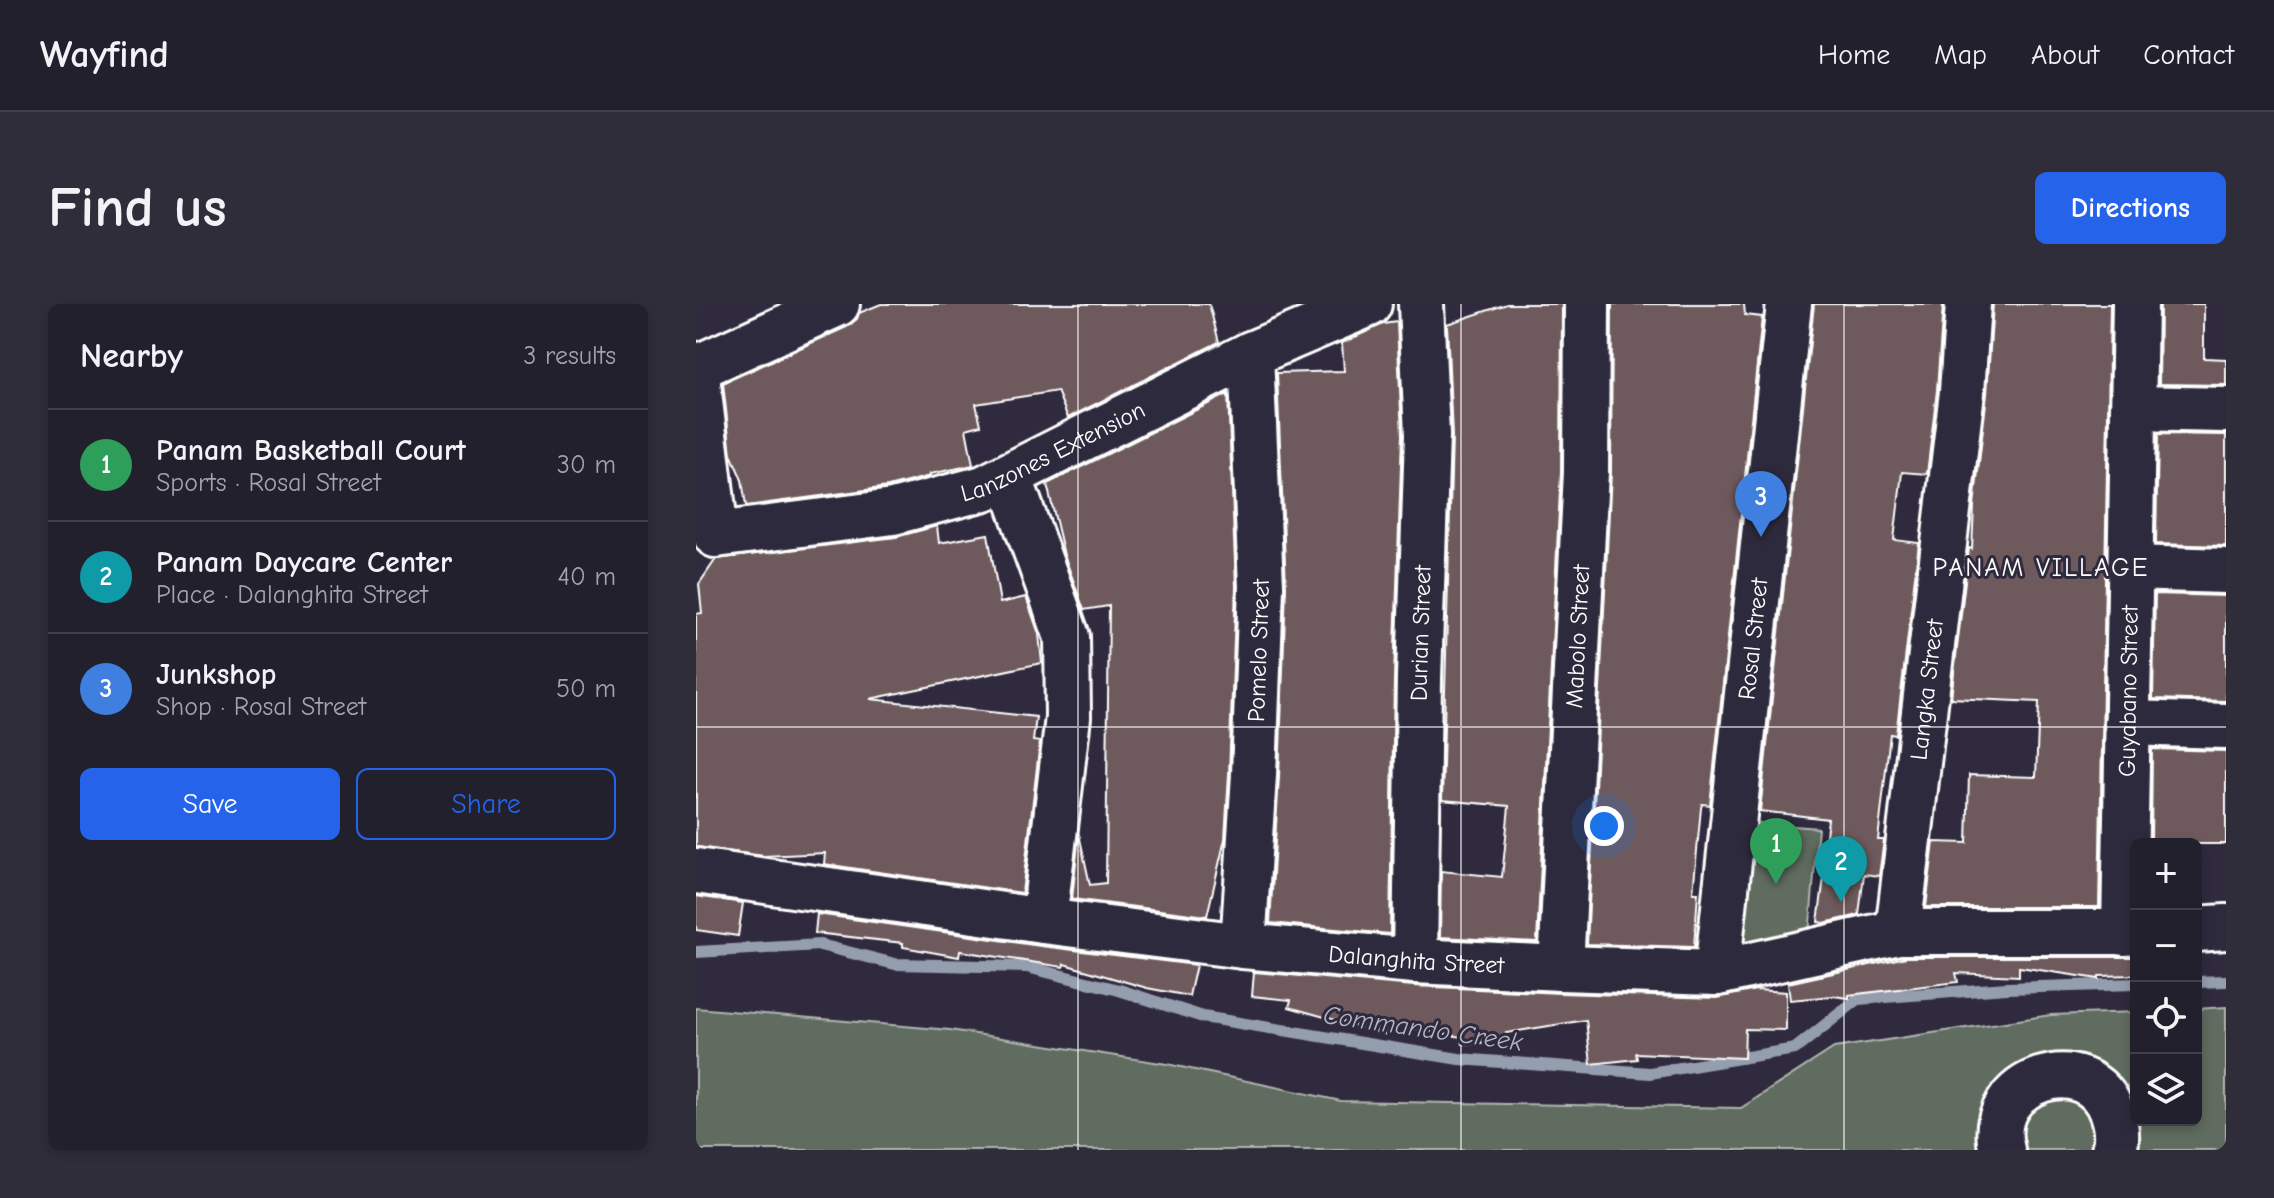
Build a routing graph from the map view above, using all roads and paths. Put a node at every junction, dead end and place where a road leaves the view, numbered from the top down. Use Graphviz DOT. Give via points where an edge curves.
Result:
graph roads {
  1 [pos="837,304"];
  2 [pos="1369,304"];
  3 [pos="1421,304"];
  4 [pos="1587,304"];
  5 [pos="1789,304"];
  6 [pos="1968,304"];
  7 [pos="2135,304"];
  8 [pos="1251,354"];
  9 [pos="696,368"];
  10 [pos="2133,408"];
  11 [pos="2226,410"];
  12 [pos="1009,476"];
  13 [pos="706,548"];
  14 [pos="2130,568"];
  15 [pos="2226,571"];
  16 [pos="2127,723"];
  17 [pos="2226,726"];
  18 [pos="696,871"];
  19 [pos="1044,921"];
  20 [pos="2226,927"];
  21 [pos="2202,929"];
  22 [pos="1898,932"];
  23 [pos="2130,932"];
  24 [pos="1243,946"];
  25 [pos="1415,961"];
  26 [pos="1561,968"];
  27 [pos="1717,973"];
  28 [pos="2002,1150"];
  29 [pos="2114,1150"];
  1 -- 9 [label="street"];
  2 -- 8 [label="street, Lanzones Extension"];
  3 -- 25 [label="street, Durian Street" via="1427,435"];
  4 -- 26 [label="street, Mabolo Street" via="1586,472"];
  5 -- 27 [label="street, Rosal Street"];
  6 -- 22 [label="street, Langka Street"];
  7 -- 10 [label="street, Guyabano Street"];
  8 -- 12 [label="street, Lanzones Extension"];
  8 -- 24 [label="street, Pomelo Street" via="1261,586"];
  9 -- 13 [label="street"];
  10 -- 11 [label="street"];
  10 -- 14 [label="street, Guyabano Street"];
  12 -- 13 [label="street, Lanzones Extension" via="984,488 893,512"];
  12 -- 19 [label="street" via="1067,637 1068,717"];
  14 -- 15 [label="street"];
  14 -- 16 [label="street, Guyabano Street"];
  16 -- 17 [label="street"];
  16 -- 23 [label="street, Guyabano Street"];
  18 -- 19 [label="street, Dalanghita Street"];
  19 -- 24 [label="street, Dalanghita Street"];
  20 -- 21 [label="street"];
  22 -- 23 [label="street, Dalanghita Street"];
  22 -- 27 [label="street, Dalanghita Street"];
  24 -- 25 [label="street, Dalanghita Street"];
  25 -- 26 [label="street, Dalanghita Street"];
  26 -- 27 [label="street, Dalanghita Street"];
  28 -- 29 [label="street" via="2001,1123 2018,1092 2033,1081 2069,1076 2101,1093 2111,1108"];
}
